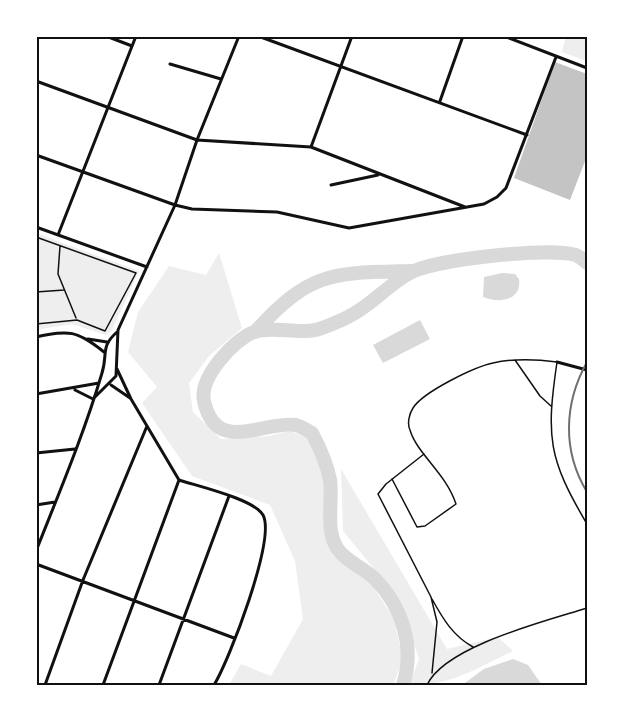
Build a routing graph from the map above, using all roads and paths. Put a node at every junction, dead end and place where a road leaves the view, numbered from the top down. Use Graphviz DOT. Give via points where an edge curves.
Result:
graph roads {
  1 [pos="106,36"];
  2 [pos="136,36"];
  3 [pos="239,36"];
  4 [pos="258,36"];
  5 [pos="352,36"];
  6 [pos="463,36"];
  7 [pos="504,36"];
  8 [pos="132,46"];
  9 [pos="556,57"];
  10 [pos="170,64"];
  11 [pos="342,67"];
  12 [pos="587,68"];
  13 [pos="221,79"];
  14 [pos="36,81"];
  15 [pos="440,101"];
  16 [pos="110,107"];
  17 [pos="527,135"];
  18 [pos="197,140"];
  19 [pos="311,147"];
  20 [pos="36,155"];
  21 [pos="84,172"];
  22 [pos="380,174"];
  23 [pos="332,185"];
  24 [pos="175,205"];
  25 [pos="465,207"];
  26 [pos="36,227"];
  27 [pos="58,235"];
  28 [pos="36,237"];
  29 [pos="60,245"];
  30 [pos="147,267"];
  31 [pos="64,290"];
  32 [pos="36,292"];
  33 [pos="77,320"];
  34 [pos="36,324"];
  35 [pos="118,330"];
  36 [pos="36,337"];
  37 [pos="87,338"];
  38 [pos="107,342"];
  39 [pos="104,352"];
  40 [pos="515,359"];
  41 [pos="557,362"];
  42 [pos="117,369"];
  43 [pos="587,370"];
  44 [pos="99,383"];
  45 [pos="110,384"];
  46 [pos="74,389"];
  47 [pos="36,394"];
  48 [pos="94,398"];
  49 [pos="131,399"];
  50 [pos="550,406"];
  51 [pos="147,426"];
  52 [pos="75,449"];
  53 [pos="36,453"];
  54 [pos="424,453"];
  55 [pos="392,479"];
  56 [pos="179,480"];
  57 [pos="230,496"];
  58 [pos="55,502"];
  59 [pos="36,505"];
  60 [pos="587,524"];
  61 [pos="36,551"];
  62 [pos="36,564"];
  63 [pos="83,580"];
  64 [pos="431,597"];
  65 [pos="134,599"];
  66 [pos="587,608"];
  67 [pos="184,618"];
  68 [pos="234,638"];
  69 [pos="474,647"];
  70 [pos="432,673"];
  71 [pos="45,685"];
  72 [pos="103,685"];
  73 [pos="159,685"];
  74 [pos="214,685"];
  75 [pos="427,685"];
  1 -- 8 [label="street"];
  2 -- 8 [label="street"];
  3 -- 13 [label="street"];
  4 -- 11 [label="street"];
  5 -- 11 [label="street"];
  6 -- 15 [label="street"];
  7 -- 9 [label="street"];
  8 -- 16 [label="street"];
  9 -- 12 [label="street"];
  9 -- 17 [label="street"];
  10 -- 13 [label="street"];
  11 -- 15 [label="street"];
  11 -- 19 [label="street"];
  13 -- 18 [label="street"];
  14 -- 16 [label="street"];
  15 -- 17 [label="street"];
  16 -- 18 [label="street"];
  16 -- 21 [label="street"];
  17 -- 25 [label="street" via="506,188 492,201"];
  18 -- 19 [label="street"];
  18 -- 24 [label="street"];
  19 -- 22 [label="street"];
  20 -- 21 [label="street"];
  21 -- 24 [label="street"];
  21 -- 27 [label="street"];
  22 -- 23 [label="street"];
  22 -- 25 [label="street"];
  24 -- 25 [label="street" via="277,212 349,228"];
  24 -- 30 [label="street"];
  26 -- 27 [label="street"];
  27 -- 30 [label="street"];
  28 -- 29 [label="path"];
  29 -- 31 [label="path" via="58,274"];
  29 -- 33 [label="path" via="136,273 109,328 100,331"];
  30 -- 35 [label="street"];
  31 -- 32 [label="path"];
  31 -- 33 [label="path"];
  33 -- 34 [label="path"];
  35 -- 38 [label="street"];
  35 -- 42 [label="street"];
  36 -- 37 [label="street" via="70,332"];
  37 -- 38 [label="street"];
  37 -- 39 [label="street"];
  38 -- 39 [label="street"];
  39 -- 44 [label="street"];
  40 -- 41 [label="lane"];
  40 -- 50 [label="lane"];
  40 -- 54 [label="lane" via="467,373 413,408 410,430"];
  41 -- 43 [label="street"];
  41 -- 50 [label="lane"];
  42 -- 45 [label="street"];
  42 -- 49 [label="street"];
  44 -- 46 [label="street"];
  44 -- 48 [label="street"];
  45 -- 48 [label="street"];
  45 -- 49 [label="street"];
  46 -- 47 [label="street"];
  46 -- 48 [label="street"];
  48 -- 52 [label="street"];
  49 -- 51 [label="street"];
  50 -- 60 [label="lane" via="551,445 558,469"];
  51 -- 56 [label="street"];
  51 -- 63 [label="street"];
  52 -- 53 [label="street"];
  52 -- 58 [label="street"];
  54 -- 55 [label="lane"];
  54 -- 55 [label="lane" via="441,472 456,504 417,527"];
  55 -- 64 [label="lane" via="378,494"];
  56 -- 57 [label="street"];
  56 -- 65 [label="street"];
  57 -- 67 [label="street"];
  57 -- 68 [label="street" via="257,509 265,522 260,570"];
  58 -- 59 [label="street"];
  58 -- 61 [label="street"];
  62 -- 63 [label="street"];
  63 -- 65 [label="street"];
  63 -- 71 [label="street"];
  64 -- 69 [label="lane" via="457,636"];
  64 -- 70 [label="lane" via="437,622"];
  65 -- 67 [label="street"];
  65 -- 72 [label="street"];
  66 -- 69 [label="lane"];
  67 -- 68 [label="street"];
  67 -- 73 [label="street"];
  68 -- 74 [label="street"];
  69 -- 70 [label="lane"];
  70 -- 75 [label="lane"];
}
